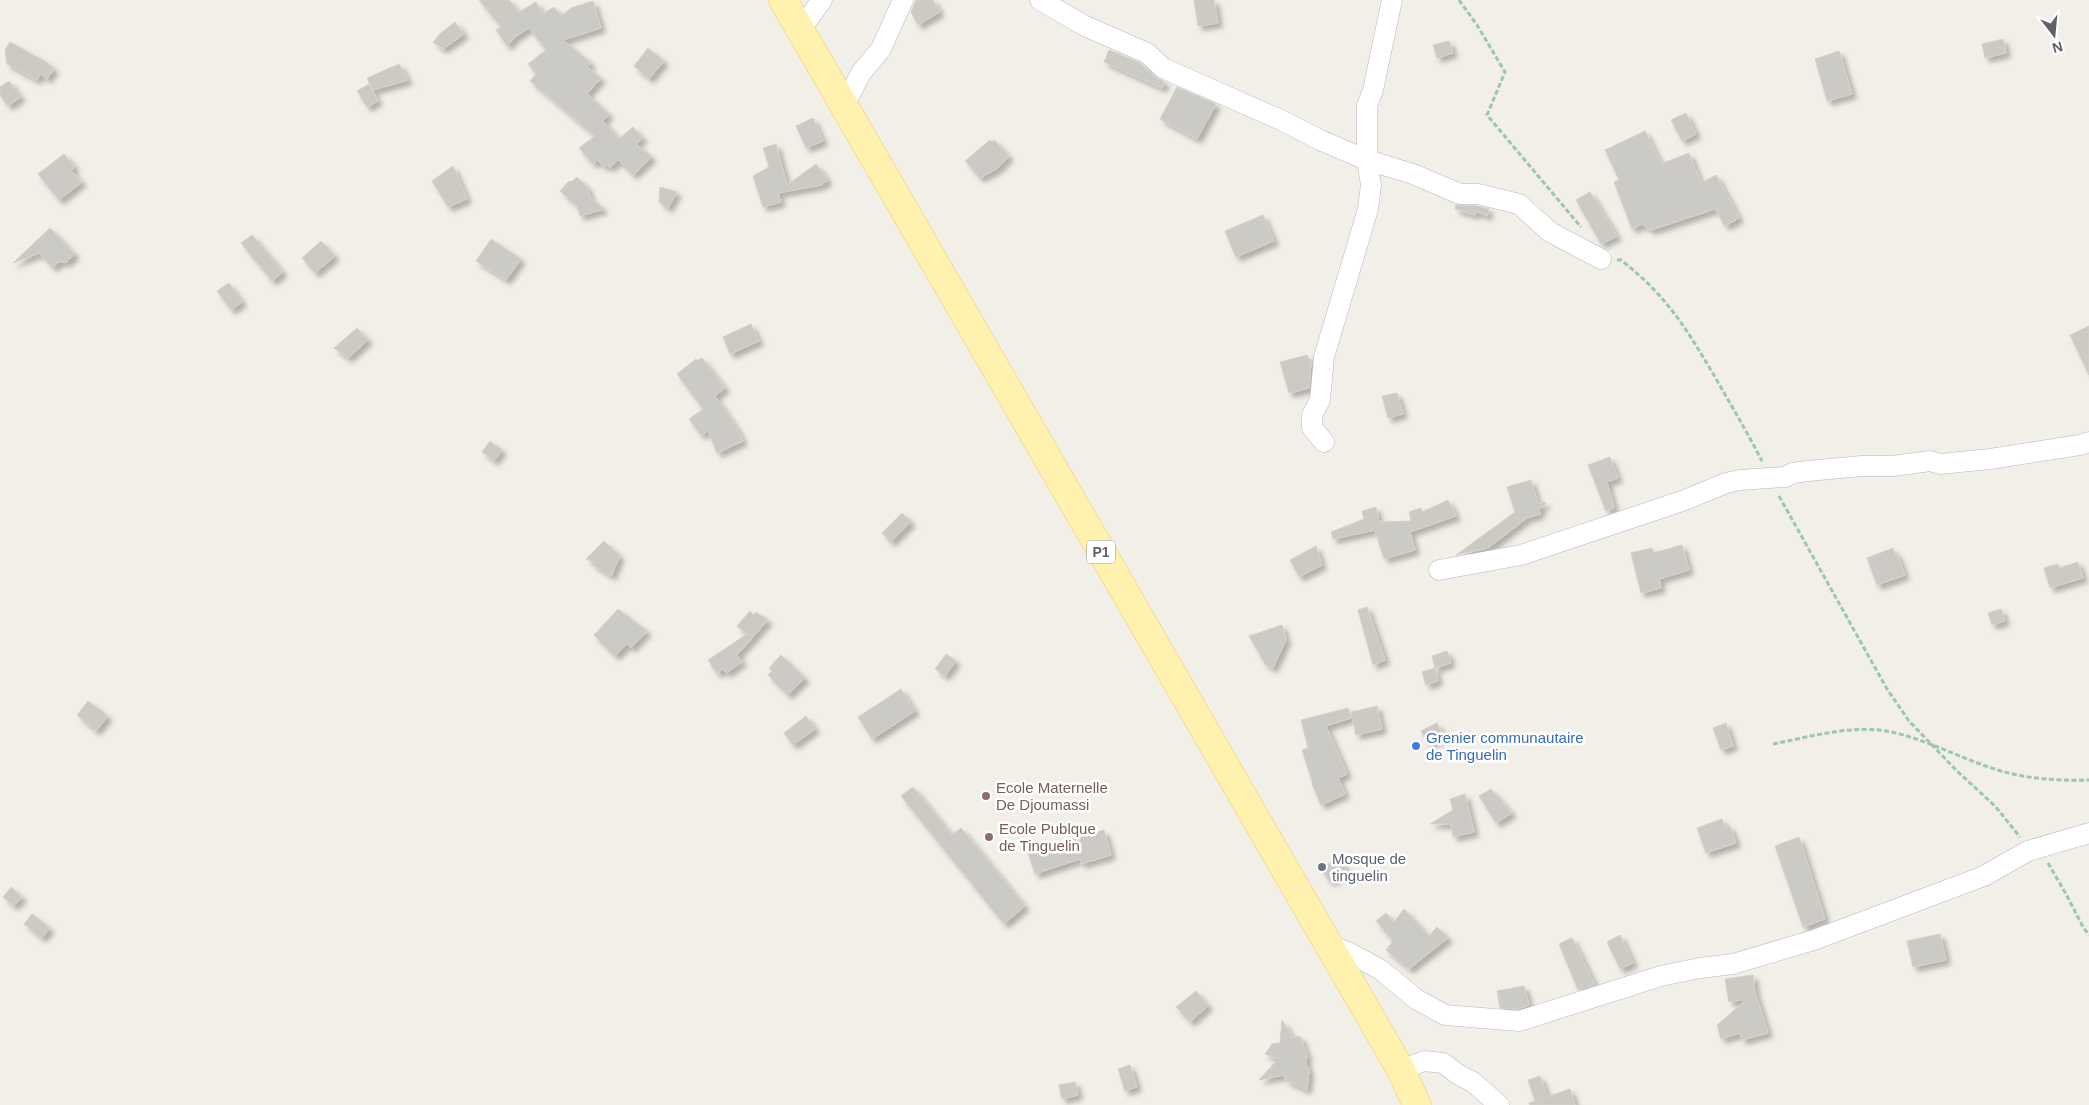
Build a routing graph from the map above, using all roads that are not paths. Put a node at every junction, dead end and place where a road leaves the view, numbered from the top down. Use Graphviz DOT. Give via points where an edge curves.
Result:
graph roads {
  1 [pos="783,0"];
  2 [pos="822,0"];
  3 [pos="903,0"];
  4 [pos="1040,0"];
  5 [pos="1392,0"];
  6 [pos="800,30"];
  7 [pos="844,106"];
  8 [pos="1367,160"];
  9 [pos="1601,258"];
  10 [pos="1324,442"];
  11 [pos="2089,442"];
  12 [pos="1439,570"];
  13 [pos="2089,833"];
  14 [pos="1328,945"];
  15 [pos="1401,1070"];
  16 [pos="1418,1105"];
  17 [pos="1499,1105"];
  1 -- 6 [label="main road, P1"];
  2 -- 6 [label="street"];
  3 -- 7 [label="street" via="881,49 861,73"];
  4 -- 8 [label="street" via="1085,26 1147,54 1163,68"];
  5 -- 8 [label="street" via="1367,106"];
  6 -- 7 [label="main road, P1"];
  7 -- 14 [label="main road, P1"];
  8 -- 9 [label="street" via="1413,174 1460,194 1478,194 1519,204 1550,232"];
  8 -- 10 [label="street" via="1371,185 1368,209 1324,357 1320,400 1312,416 1312,428"];
  11 -- 12 [label="street" via="1990,459 1862,466 1740,480 1521,555"];
  13 -- 14 [label="street" via="2028,851 1984,876 1814,940 1733,964 1661,976 1519,1021 1445,1015 1416,999 1381,970"];
  14 -- 15 [label="main road, P1"];
  15 -- 16 [label="main road, P1"];
  15 -- 17 [label="street" via="1424,1061 1443,1063 1473,1082"];
}
